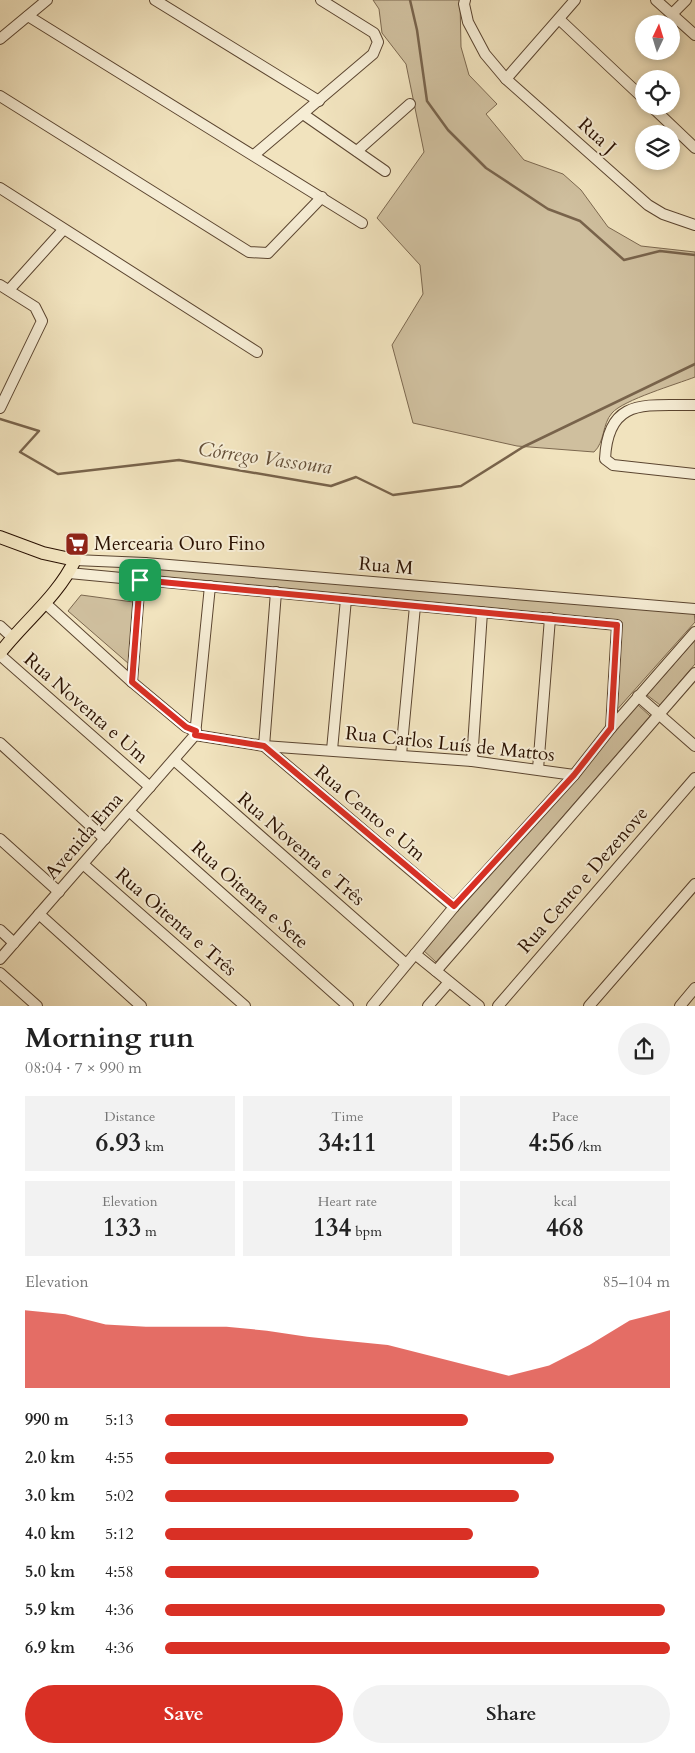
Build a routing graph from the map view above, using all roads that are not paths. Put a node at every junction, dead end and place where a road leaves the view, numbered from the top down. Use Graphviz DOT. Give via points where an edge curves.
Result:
graph roads {
  1 [pos="47,0"];
  2 [pos="155,0"];
  3 [pos="321,0"];
  4 [pos="575,0"];
  5 [pos="656,0"];
  6 [pos="686,0"];
  7 [pos="465,2"];
  8 [pos="672,14"];
  9 [pos="28,16"];
  10 [pos="559,19"];
  11 [pos="695,35"];
  12 [pos="0,39"];
  13 [pos="506,79"];
  14 [pos="635,91"];
  15 [pos="0,96"];
  16 [pos="319,101"];
  17 [pos="410,104"];
  18 [pos="303,114"];
  19 [pos="660,115"];
  20 [pos="695,148"];
  21 [pos="357,151"];
  22 [pos="254,155"];
  23 [pos="386,170"];
  24 [pos="0,188"];
  25 [pos="322,197"];
  26 [pos="362,224"];
  27 [pos="695,225"];
  28 [pos="63,230"];
  29 [pos="5,288"];
  30 [pos="256,352"];
  31 [pos="695,405"];
  32 [pos="0,408"];
  33 [pos="695,474"];
  34 [pos="0,537"];
  35 [pos="75,560"];
  36 [pos="145,563"];
  37 [pos="69,573"];
  38 [pos="140,580"];
  39 [pos="210,586"];
  40 [pos="276,592"];
  41 [pos="346,599"];
  42 [pos="45,603"];
  43 [pos="415,606"];
  44 [pos="695,609"];
  45 [pos="482,612"];
  46 [pos="550,618"];
  47 [pos="0,626"];
  48 [pos="695,632"];
  49 [pos="12,637"];
  50 [pos="0,654"];
  51 [pos="695,673"];
  52 [pos="132,682"];
  53 [pos="638,696"];
  54 [pos="660,714"];
  55 [pos="611,728"];
  56 [pos="196,733"];
  57 [pos="0,744"];
  58 [pos="264,746"];
  59 [pos="695,746"];
  60 [pos="332,750"];
  61 [pos="401,755"];
  62 [pos="174,760"];
  63 [pos="472,761"];
  64 [pos="538,769"];
  65 [pos="574,775"];
  66 [pos="695,778"];
  67 [pos="150,788"];
  68 [pos="129,811"];
  69 [pos="0,839"];
  70 [pos="105,839"];
  71 [pos="83,864"];
  72 [pos="695,884"];
  73 [pos="59,892"];
  74 [pos="454,906"];
  75 [pos="39,914"];
  76 [pos="0,930"];
  77 [pos="14,943"];
  78 [pos="415,954"];
  79 [pos="0,959"];
  80 [pos="406,964"];
  81 [pos="436,971"];
  82 [pos="0,973"];
  83 [pos="449,982"];
  84 [pos="695,988"];
  85 [pos="37,1006"];
  86 [pos="141,1006"];
  87 [pos="245,1006"];
  88 [pos="348,1006"];
  89 [pos="372,1006"];
  90 [pos="428,1006"];
  91 [pos="479,1006"];
  92 [pos="498,1006"];
  93 [pos="589,1006"];
  94 [pos="680,1006"];
  1 -- 9 [label="street"];
  2 -- 16 [label="street"];
  3 -- 16 [label="street" via="374,33 378,42 373,54"];
  4 -- 10 [label="street"];
  5 -- 8 [label="street"];
  6 -- 8 [label="street"];
  7 -- 13 [label="street, Rua J" via="468,22 485,54"];
  8 -- 11 [label="street"];
  9 -- 12 [label="street"];
  9 -- 22 [label="street"];
  10 -- 13 [label="street"];
  10 -- 14 [label="street"];
  13 -- 27 [label="street, Rua J" via="648,205"];
  15 -- 25 [label="street" via="249,252 268,253"];
  16 -- 18 [label="street"];
  17 -- 21 [label="street"];
  18 -- 21 [label="street"];
  18 -- 22 [label="street"];
  19 -- 20 [label="street"];
  21 -- 23 [label="street"];
  22 -- 25 [label="street"];
  24 -- 28 [label="street"];
  25 -- 26 [label="street"];
  28 -- 29 [label="street"];
  28 -- 30 [label="street"];
  29 -- 32 [label="street" via="35,307 42,321"];
  31 -- 33 [label="street" via="639,406 622,412 612,430 605,459 613,465"];
  34 -- 35 [label="main road" via="43,554"];
  35 -- 36 [label="street, Rua M"];
  35 -- 37 [label="main road"];
  36 -- 38 [label="street"];
  36 -- 44 [label="street, Rua M"];
  37 -- 38 [label="street, Rua M"];
  37 -- 42 [label="main road"];
  38 -- 39 [label="street, Rua M"];
  38 -- 52 [label="street"];
  39 -- 40 [label="street, Rua M"];
  39 -- 56 [label="street"];
  40 -- 41 [label="street, Rua M"];
  40 -- 58 [label="street"];
  41 -- 43 [label="street, Rua M"];
  41 -- 60 [label="street"];
  42 -- 49 [label="main road"];
  42 -- 52 [label="street"];
  43 -- 45 [label="street, Rua M"];
  43 -- 61 [label="street"];
  45 -- 46 [label="street, Rua M"];
  45 -- 63 [label="street"];
  46 -- 55 [label="street, Rua M" via="617,625"];
  46 -- 64 [label="street"];
  47 -- 49 [label="street"];
  48 -- 53 [label="street"];
  49 -- 50 [label="main road"];
  50 -- 67 [label="street, Rua Noventa e Um"];
  51 -- 54 [label="street"];
  52 -- 56 [label="street"];
  53 -- 54 [label="street"];
  53 -- 55 [label="street"];
  54 -- 59 [label="street"];
  54 -- 81 [label="street"];
  55 -- 65 [label="street"];
  56 -- 58 [label="street, Rua Carlos Luís de Mattos"];
  56 -- 62 [label="street, Avenida Ema"];
  57 -- 70 [label="street"];
  58 -- 60 [label="street, Rua Carlos Luís de Mattos"];
  58 -- 74 [label="street, Rua Cento e Um"];
  60 -- 61 [label="street, Rua Carlos Luís de Mattos"];
  61 -- 63 [label="street, Rua Carlos Luís de Mattos"];
  62 -- 67 [label="street, Avenida Ema"];
  62 -- 80 [label="street, Rua Noventa e Três"];
  63 -- 64 [label="street, Rua Carlos Luís de Mattos"];
  64 -- 65 [label="street, Rua Carlos Luís de Mattos"];
  65 -- 74 [label="street, Rua Carlos Luís de Mattos"];
  66 -- 92 [label="street, Rua Cento e Dezenove"];
  67 -- 68 [label="street, Avenida Ema"];
  68 -- 70 [label="street, Avenida Ema"];
  68 -- 88 [label="street, Rua Oitenta e Sete"];
  69 -- 73 [label="street"];
  70 -- 71 [label="street, Avenida Ema"];
  71 -- 73 [label="street, Avenida Ema"];
  71 -- 87 [label="street, Rua Oitenta e Três"];
  72 -- 93 [label="street"];
  73 -- 75 [label="street, Avenida Ema"];
  74 -- 78 [label="street, Rua Carlos Luís de Mattos"];
  75 -- 77 [label="street, Avenida Ema"];
  75 -- 86 [label="street"];
  76 -- 77 [label="street"];
  77 -- 79 [label="street, Avenida Ema"];
  78 -- 80 [label="street, Rua Carlos Luís de Mattos"];
  78 -- 81 [label="street"];
  80 -- 89 [label="street, Rua Carlos Luís de Mattos"];
  81 -- 83 [label="street"];
  82 -- 85 [label="street"];
  83 -- 90 [label="street"];
  83 -- 91 [label="street"];
  84 -- 94 [label="street"];
}
